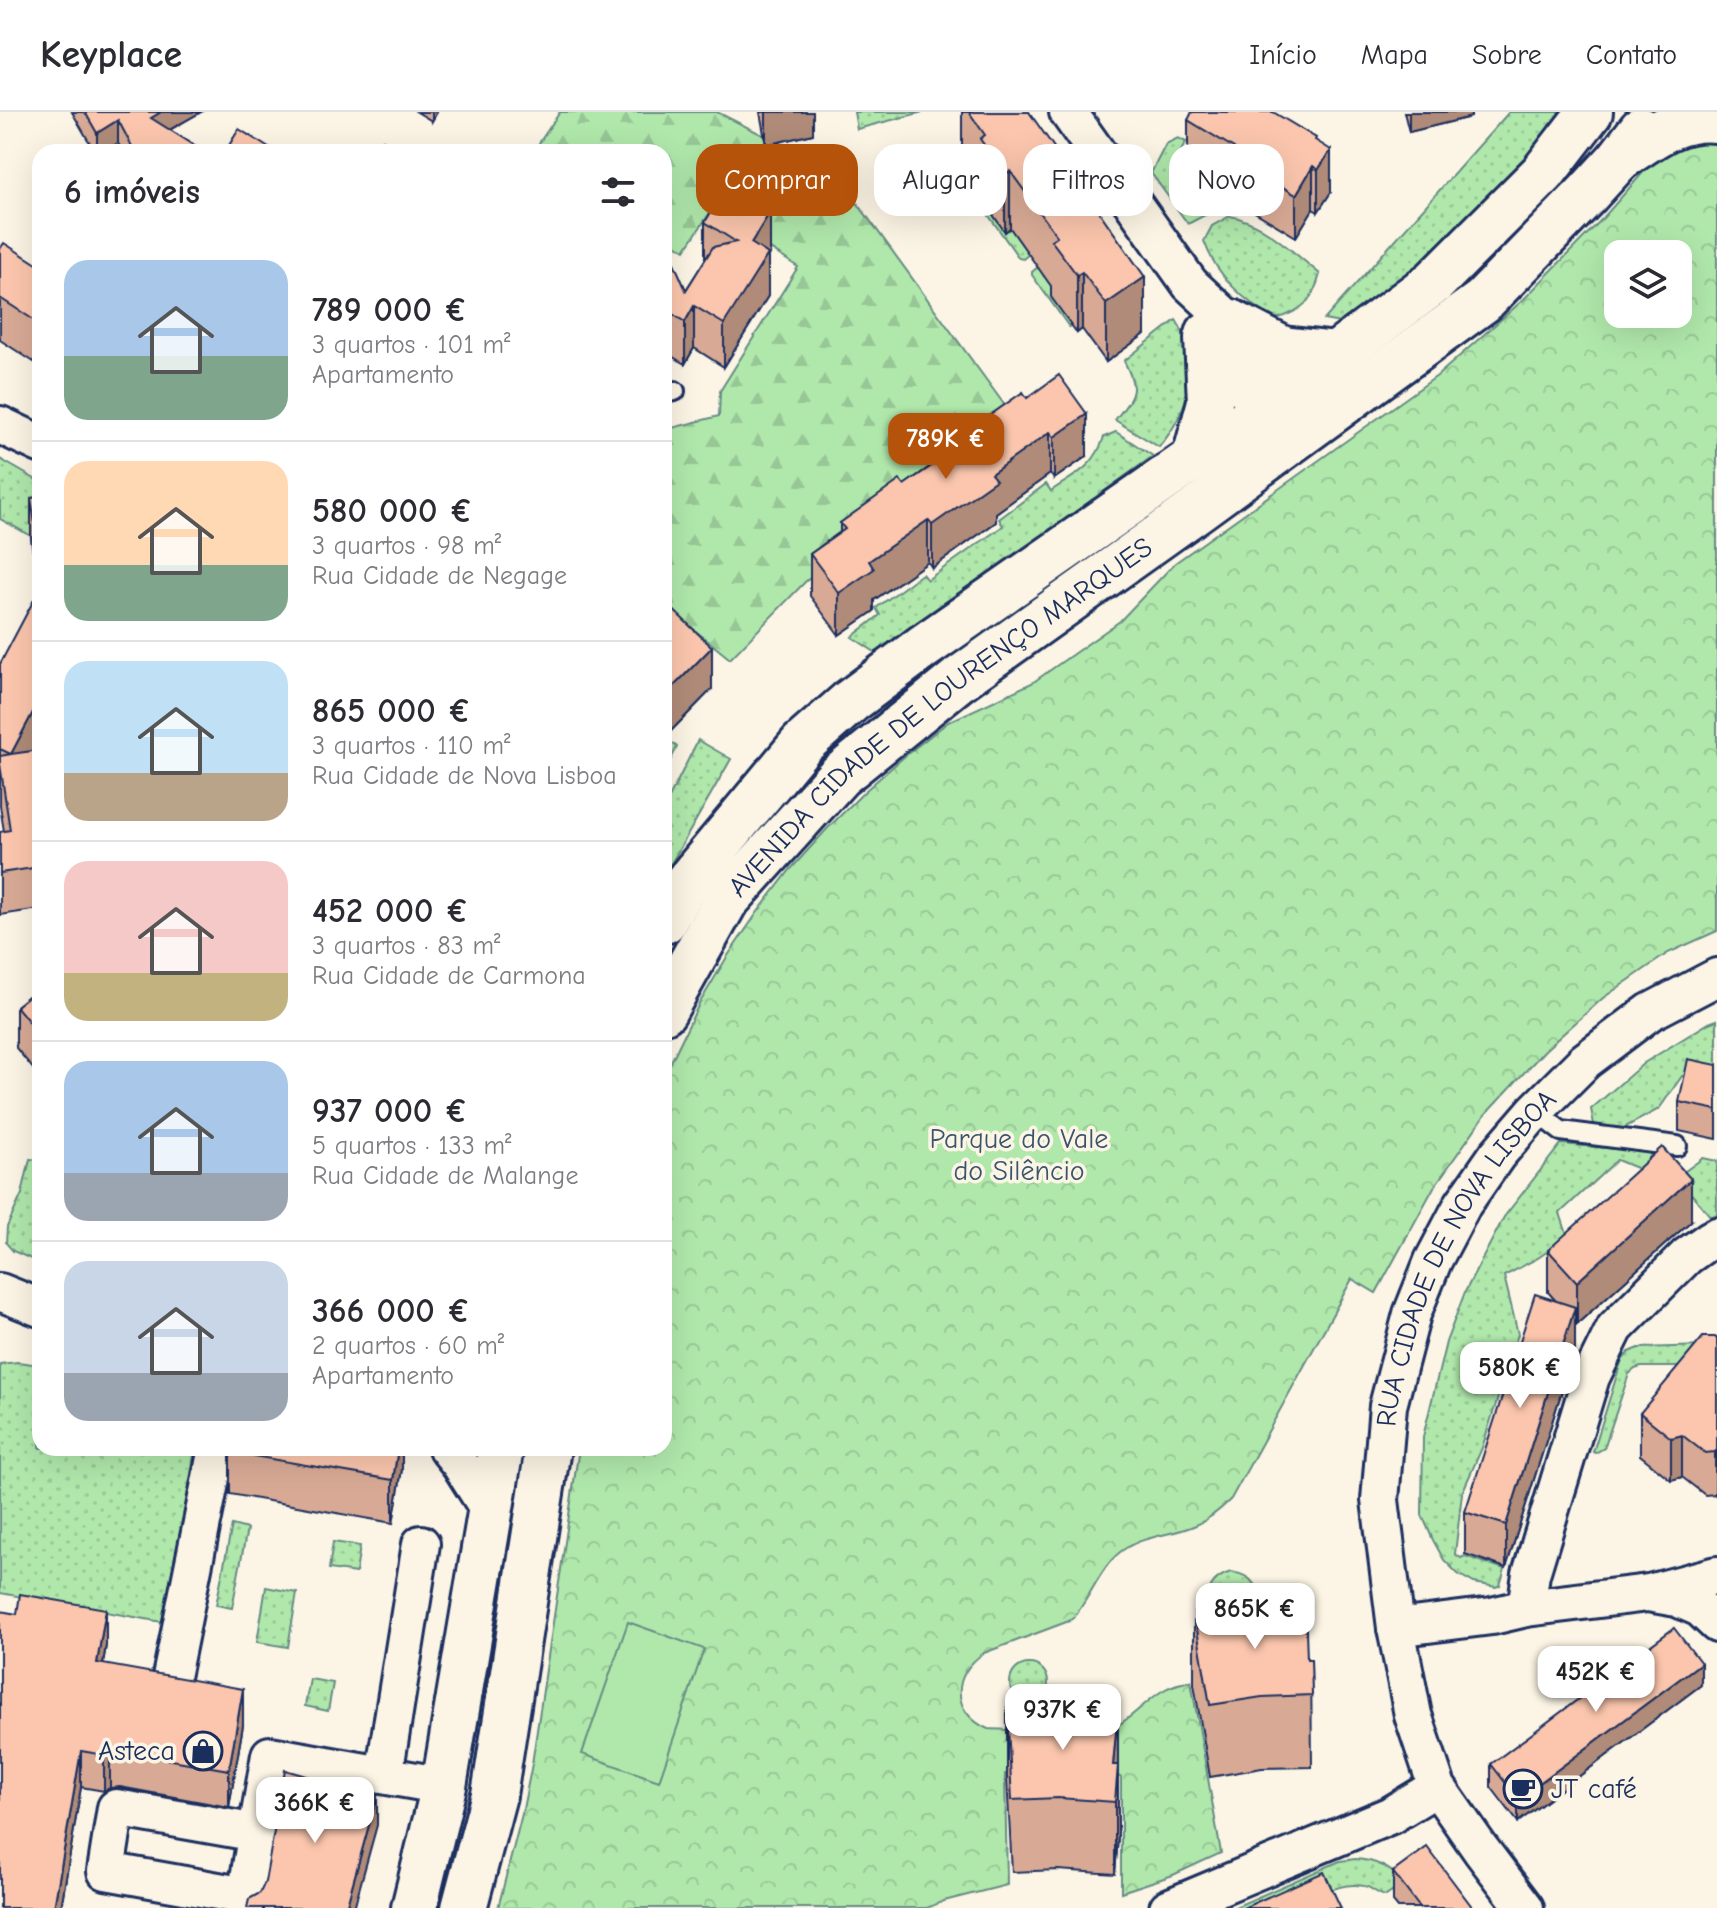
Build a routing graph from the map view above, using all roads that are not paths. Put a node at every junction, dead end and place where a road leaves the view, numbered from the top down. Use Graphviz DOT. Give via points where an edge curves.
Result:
graph roads {
  1 [pos="1068,112"];
  2 [pos="1590,112"];
  3 [pos="1655,112"];
  4 [pos="1717,120"];
  5 [pos="1619,159"];
  6 [pos="1219,330"];
  7 [pos="1337,355"];
  8 [pos="1272,404"];
  9 [pos="1314,423"];
  10 [pos="0,425"];
  11 [pos="32,440"];
  12 [pos="1195,457"];
  13 [pos="1260,463"];
  14 [pos="672,907"];
  15 [pos="1717,977"];
  16 [pos="672,997"];
  17 [pos="1535,1111"];
  18 [pos="1677,1146"];
  19 [pos="1717,1236"];
  20 [pos="0,1292"];
  21 [pos="32,1305"];
  22 [pos="215,1456"];
  23 [pos="454,1456"];
  24 [pos="500,1456"];
  25 [pos="541,1456"];
  26 [pos="491,1513"];
  27 [pos="421,1544"];
  28 [pos="1717,1575"];
  29 [pos="1648,1593"];
  30 [pos="1526,1608"];
  31 [pos="1717,1624"];
  32 [pos="1396,1628"];
  33 [pos="171,1677"];
  34 [pos="384,1775"];
  35 [pos="444,1786"];
  36 [pos="1437,1787"];
  37 [pos="257,1833"];
  38 [pos="245,1902"];
  39 [pos="414,1908"];
  40 [pos="464,1908"];
  41 [pos="1168,1908"];
  42 [pos="1525,1908"];
  1 -- 6 [label="street"];
  2 -- 7 [label="street, AVENIDA CIDADE DE LOURENÇO MARQUES" via="1543,173 1434,282"];
  3 -- 5 [label="street, AVENIDA CIDADE DE LOURENÇO MARQUES"];
  4 -- 5 [label="street" via="1690,120 1664,129"];
  5 -- 9 [label="street, AVENIDA CIDADE DE LOURENÇO MARQUES" via="1483,301"];
  6 -- 7 [label="street" via="1283,349"];
  6 -- 8 [label="street" via="1247,392"];
  6 -- 12 [label="street" via="1210,402"];
  7 -- 8 [label="street, AVENIDA CIDADE DE LOURENÇO MARQUES"];
  8 -- 9 [label="street"];
  8 -- 12 [label="street, AVENIDA CIDADE DE LOURENÇO MARQUES"];
  8 -- 13 [label="street"];
  9 -- 13 [label="street, AVENIDA CIDADE DE LOURENÇO MARQUES"];
  10 -- 11 [label="street"];
  12 -- 14 [label="street, AVENIDA CIDADE DE LOURENÇO MARQUES" via="851,701 802,744"];
  13 -- 16 [label="street, AVENIDA CIDADE DE LOURENÇO MARQUES" via="958,680 839,776 725,902"];
  15 -- 17 [label="street, RUA CIDADE DE NOVA LISBOA" via="1650,1012 1585,1061"];
  17 -- 18 [label="lane" via="1561,1131"];
  17 -- 32 [label="street, RUA CIDADE DE NOVA LISBOA" via="1463,1204 1412,1314 1388,1406 1380,1500"];
  19 -- 30 [label="street" via="1687,1256 1615,1328 1591,1377 1531,1574"];
  20 -- 21 [label="street"];
  22 -- 33 [label="street"];
  23 -- 26 [label="street"];
  24 -- 26 [label="street"];
  25 -- 40 [label="street" via="494,1795"];
  26 -- 35 [label="street"];
  27 -- 34 [label="street"];
  28 -- 29 [label="street"];
  29 -- 30 [label="street"];
  29 -- 31 [label="street" via="1700,1608"];
  30 -- 32 [label="street"];
  32 -- 36 [label="street, RUA CIDADE DE NOVA LISBOA" via="1413,1715"];
  34 -- 35 [label="street"];
  34 -- 37 [label="street" via="270,1755"];
  35 -- 39 [label="street"];
  36 -- 41 [label="street" via="1391,1815"];
  36 -- 42 [label="street, RUA CIDADE DE NOVA LISBOA"];
  37 -- 38 [label="street"];
  37 -- 38 [label="street" via="116,1808 106,1871"];
}
